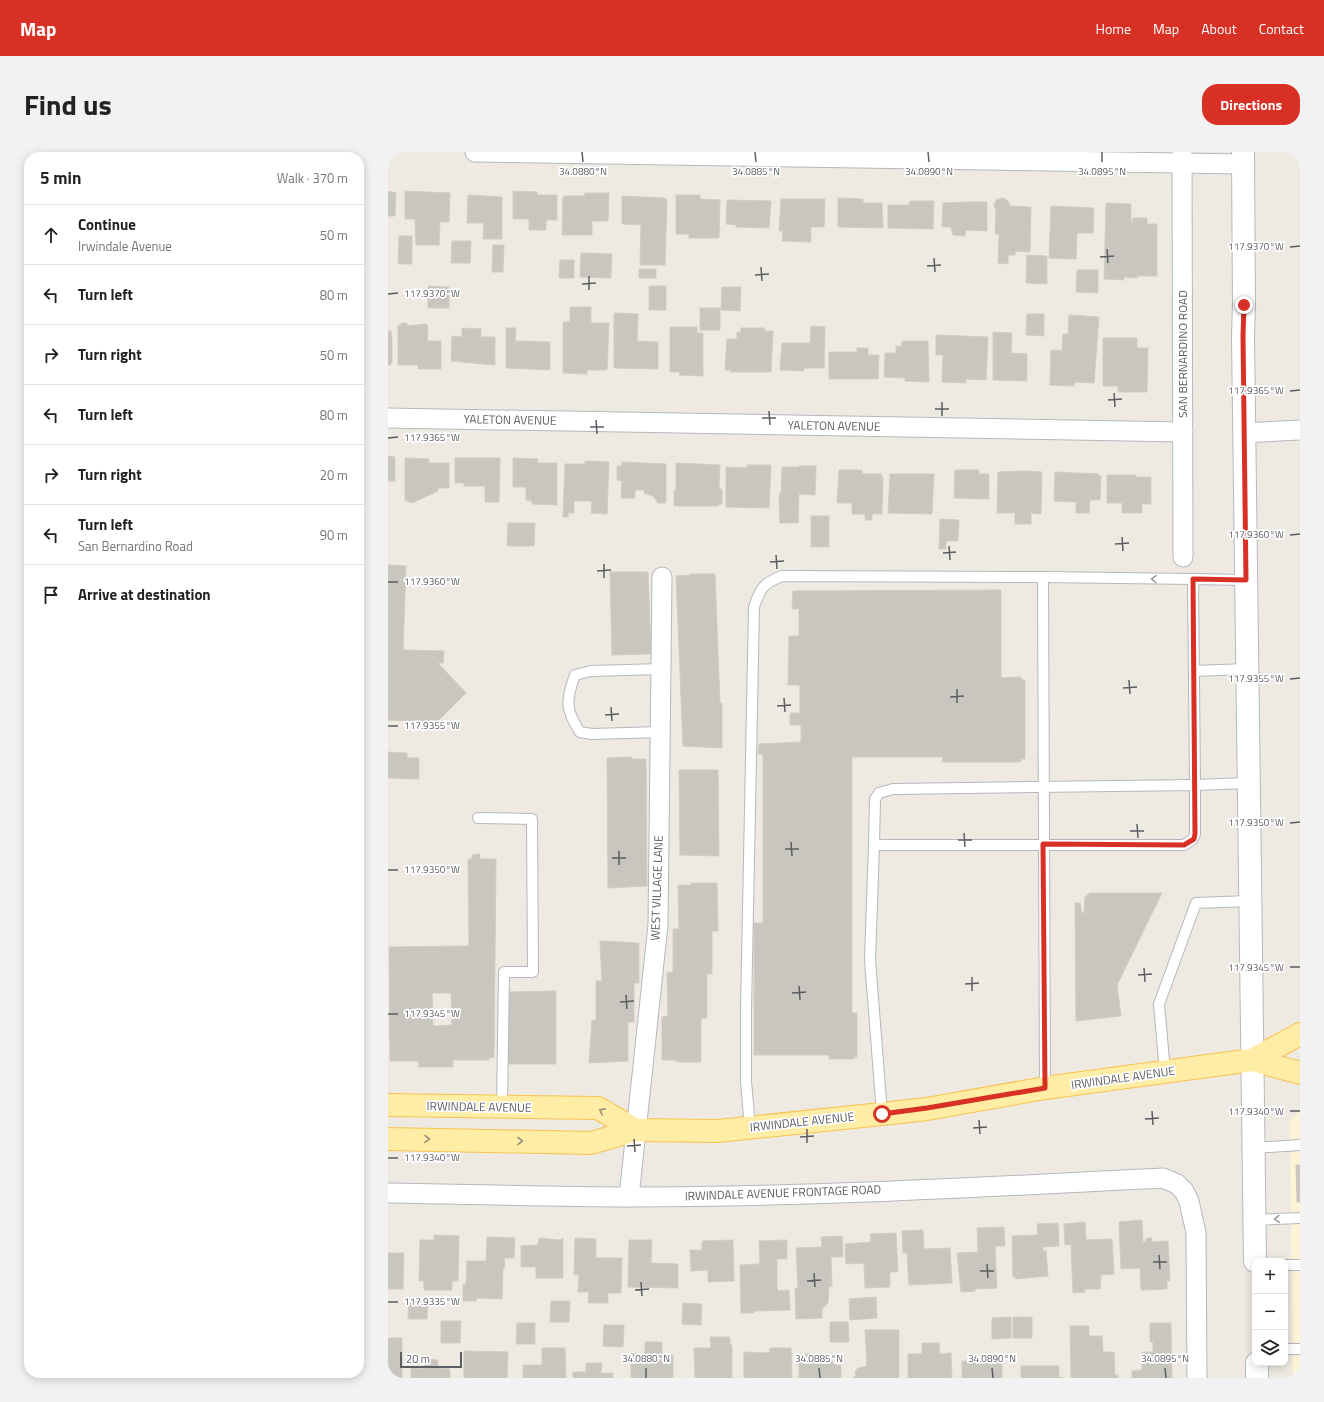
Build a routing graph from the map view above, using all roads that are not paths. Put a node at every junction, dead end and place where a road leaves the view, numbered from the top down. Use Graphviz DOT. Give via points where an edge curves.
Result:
graph roads {
  1 [pos="475,152"];
  2 [pos="1182,158"];
  3 [pos="1243,158"];
  4 [pos="388,418"];
  5 [pos="1300,430"];
  6 [pos="1183,432"];
  7 [pos="1244,433"];
  8 [pos="1183,557"];
  9 [pos="662,577"];
  10 [pos="1043,577"];
  11 [pos="1193,579"];
  12 [pos="1246,580"];
  13 [pos="1247,669"];
  14 [pos="661,670"];
  15 [pos="1194,672"];
  16 [pos="660,732"];
  17 [pos="1248,783"];
  18 [pos="1195,785"];
  19 [pos="1043,786"];
  20 [pos="478,818"];
  21 [pos="1043,844"];
  22 [pos="874,845"];
  23 [pos="1249,901"];
  24 [pos="1300,1034"];
  25 [pos="1252,1060"];
  26 [pos="1165,1072"];
  27 [pos="1300,1073"];
  28 [pos="1045,1088"];
  29 [pos="388,1105"];
  30 [pos="502,1107"];
  31 [pos="882,1114"];
  32 [pos="750,1128"];
  33 [pos="636,1130"];
  34 [pos="388,1139"];
  35 [pos="1300,1145"];
  36 [pos="1253,1148"];
  37 [pos="388,1192"];
  38 [pos="629,1197"];
  39 [pos="1300,1218"];
  40 [pos="1254,1220"];
  41 [pos="1255,1258"];
  42 [pos="1288,1265"];
  43 [pos="1300,1265"];
  44 [pos="1288,1349"];
  45 [pos="1300,1349"];
  46 [pos="1257,1366"];
  47 [pos="1197,1378"];
  48 [pos="1257,1378"];
  1 -- 2 [label="street"];
  2 -- 3 [label="street"];
  2 -- 6 [label="street, SAN BERNARDINO ROAD"];
  3 -- 7 [label="main road"];
  4 -- 6 [label="street, YALETON AVENUE"];
  5 -- 7 [label="street"];
  6 -- 8 [label="street, SAN BERNARDINO ROAD"];
  7 -- 12 [label="main road"];
  9 -- 14 [label="street, WEST VILLAGE LANE"];
  11 -- 10 [label="lane, one-way"];
  10 -- 19 [label="lane"];
  10 -- 32 [label="lane" via="782,576 768,582 758,593 754,607 746,1010 746,1081"];
  11 -- 12 [label="lane"];
  11 -- 15 [label="lane"];
  12 -- 13 [label="main road"];
  13 -- 15 [label="lane"];
  13 -- 17 [label="main road"];
  14 -- 16 [label="street, WEST VILLAGE LANE"];
  14 -- 16 [label="lane" via="591,670 575,674 568,692 570,718 580,732"];
  15 -- 18 [label="lane"];
  16 -- 33 [label="street, WEST VILLAGE LANE" via="658,925"];
  17 -- 18 [label="lane"];
  17 -- 23 [label="main road"];
  18 -- 19 [label="lane"];
  18 -- 21 [label="lane" via="1195,834 1190,843"];
  19 -- 21 [label="lane"];
  19 -- 22 [label="lane" via="879,793 875,799"];
  20 -- 30 [label="lane" via="532,819 533,972 504,972"];
  21 -- 22 [label="lane"];
  21 -- 28 [label="lane"];
  22 -- 31 [label="lane" via="870,960"];
  23 -- 25 [label="main road"];
  23 -- 26 [label="lane" via="1196,903 1159,1004"];
  24 -- 25 [label="main road, IRWINDALE AVENUE"];
  25 -- 26 [label="main road, IRWINDALE AVENUE"];
  25 -- 27 [label="main road, IRWINDALE AVENUE"];
  25 -- 36 [label="main road"];
  26 -- 28 [label="main road, IRWINDALE AVENUE"];
  28 -- 31 [label="main road, IRWINDALE AVENUE"];
  29 -- 30 [label="main road, IRWINDALE AVENUE"];
  33 -- 30 [label="main road, IRWINDALE AVENUE, one-way" via="598,1108"];
  31 -- 32 [label="main road, IRWINDALE AVENUE"];
  32 -- 33 [label="main road, IRWINDALE AVENUE" via="718,1131"];
  34 -- 33 [label="main road, IRWINDALE AVENUE, one-way" via="591,1143"];
  33 -- 38 [label="street, WEST VILLAGE LANE"];
  35 -- 36 [label="lane"];
  36 -- 40 [label="main road"];
  37 -- 38 [label="street, IRWINDALE AVENUE FRONTAGE ROAD"];
  38 -- 47 [label="street, IRWINDALE AVENUE FRONTAGE ROAD" via="832,1193 1163,1178 1177,1184 1189,1201 1196,1233"];
  39 -- 40 [label="lane, one-way"];
  40 -- 41 [label="main road"];
  42 -- 43 [label="lane"];
  44 -- 45 [label="lane"];
  46 -- 48 [label="main road"];
}
